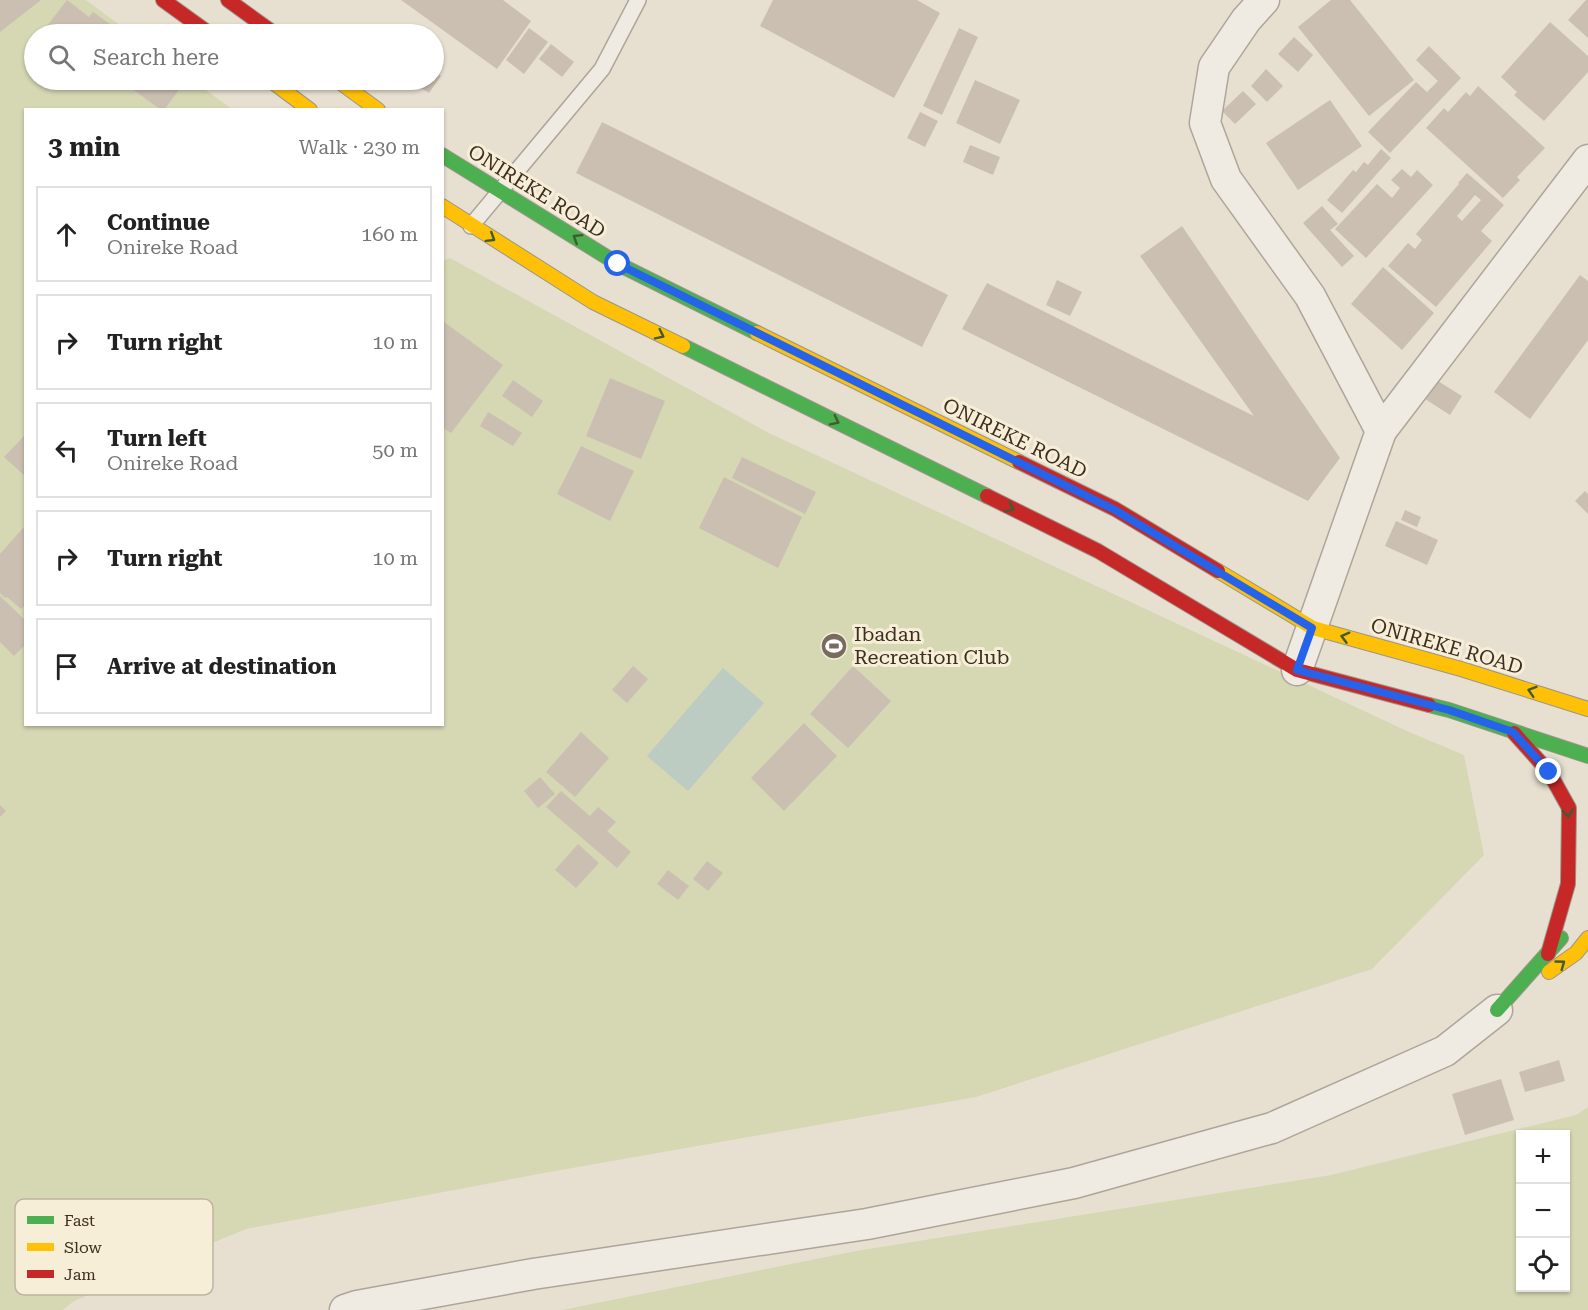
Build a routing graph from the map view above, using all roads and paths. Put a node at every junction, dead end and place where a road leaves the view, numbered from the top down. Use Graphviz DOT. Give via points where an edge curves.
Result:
graph roads {
  1 [pos="163,0"];
  2 [pos="228,0"];
  3 [pos="638,0"];
  4 [pos="1264,0"];
  5 [pos="196,24"];
  6 [pos="261,24"];
  7 [pos="283,90"];
  8 [pos="351,90"];
  9 [pos="307,108"];
  10 [pos="375,108"];
  11 [pos="444,156"];
  12 [pos="1588,160"];
  13 [pos="500,190"];
  14 [pos="444,207"];
  15 [pos="471,226"];
  16 [pos="1381,431"];
  17 [pos="1312,628"];
  18 [pos="1297,670"];
  19 [pos="1588,709"];
  20 [pos="1513,732"];
  21 [pos="1588,756"];
  22 [pos="1568,930"];
  23 [pos="1588,938"];
  24 [pos="1548,954"];
  25 [pos="1497,1010"];
  26 [pos="345,1310"];
  1 -- 5 [label="main road"];
  2 -- 6 [label="main road"];
  3 -- 13 [label="lane" via="603,69"];
  4 -- 16 [label="street" via="1214,67 1205,123 1226,179 1310,296"];
  7 -- 9 [label="main road"];
  8 -- 10 [label="main road"];
  11 -- 13 [label="main road, ONIREKE ROAD"];
  12 -- 16 [label="street"];
  13 -- 15 [label="lane"];
  17 -- 13 [label="main road, ONIREKE ROAD, one-way" via="1115,510 618,264"];
  14 -- 15 [label="main road"];
  15 -- 18 [label="main road, one-way" via="593,302 1098,551"];
  16 -- 17 [label="street"];
  17 -- 18 [label="street"];
  19 -- 17 [label="main road, ONIREKE ROAD, one-way"];
  18 -- 20 [label="main road" via="1449,710"];
  20 -- 21 [label="main road"];
  20 -- 24 [label="main road, one-way" via="1549,772 1569,808 1568,884"];
  22 -- 24 [label="main road"];
  25 -- 23 [label="main road, one-way" via="1576,953"];
  24 -- 25 [label="main road"];
  25 -- 26 [label="street" via="1445,1051 1272,1128 1074,1183 867,1224 533,1274"];
}
